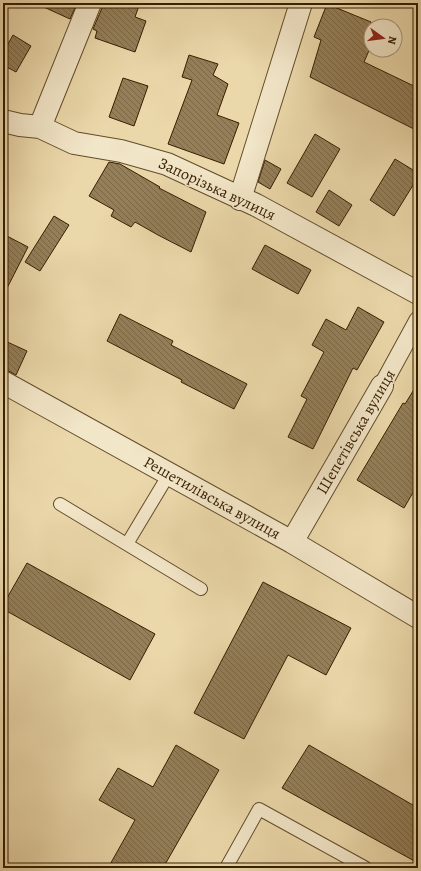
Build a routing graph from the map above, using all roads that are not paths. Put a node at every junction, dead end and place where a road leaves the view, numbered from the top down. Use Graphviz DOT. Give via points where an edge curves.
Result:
graph roads {
  1 [pos="90,3"];
  2 [pos="301,3"];
  3 [pos="3,121"];
  4 [pos="40,128"];
  5 [pos="240,199"];
  6 [pos="418,293"];
  7 [pos="418,320"];
  8 [pos="3,382"];
  9 [pos="382,386"];
  10 [pos="169,474"];
  11 [pos="60,504"];
  12 [pos="292,542"];
  13 [pos="127,544"];
  14 [pos="201,589"];
  15 [pos="418,617"];
  16 [pos="226,868"];
  17 [pos="366,868"];
  1 -- 4 [label="street"];
  2 -- 5 [label="street"];
  3 -- 4 [label="street, Запорізька вулиця"];
  4 -- 5 [label="street, Запорізька вулиця" via="74,143 121,151 167,164"];
  5 -- 6 [label="street, Запорізька вулиця"];
  7 -- 9 [label="street, Шепетівська вулиця"];
  8 -- 10 [label="street, Решетилівська вулиця"];
  9 -- 12 [label="street, Шепетівська вулиця"];
  10 -- 12 [label="street, Решетилівська вулиця"];
  10 -- 13 [label="lane"];
  11 -- 13 [label="lane"];
  12 -- 15 [label="street, Решетилівська вулиця"];
  13 -- 14 [label="lane"];
  16 -- 17 [label="lane" via="259,809"];
}
